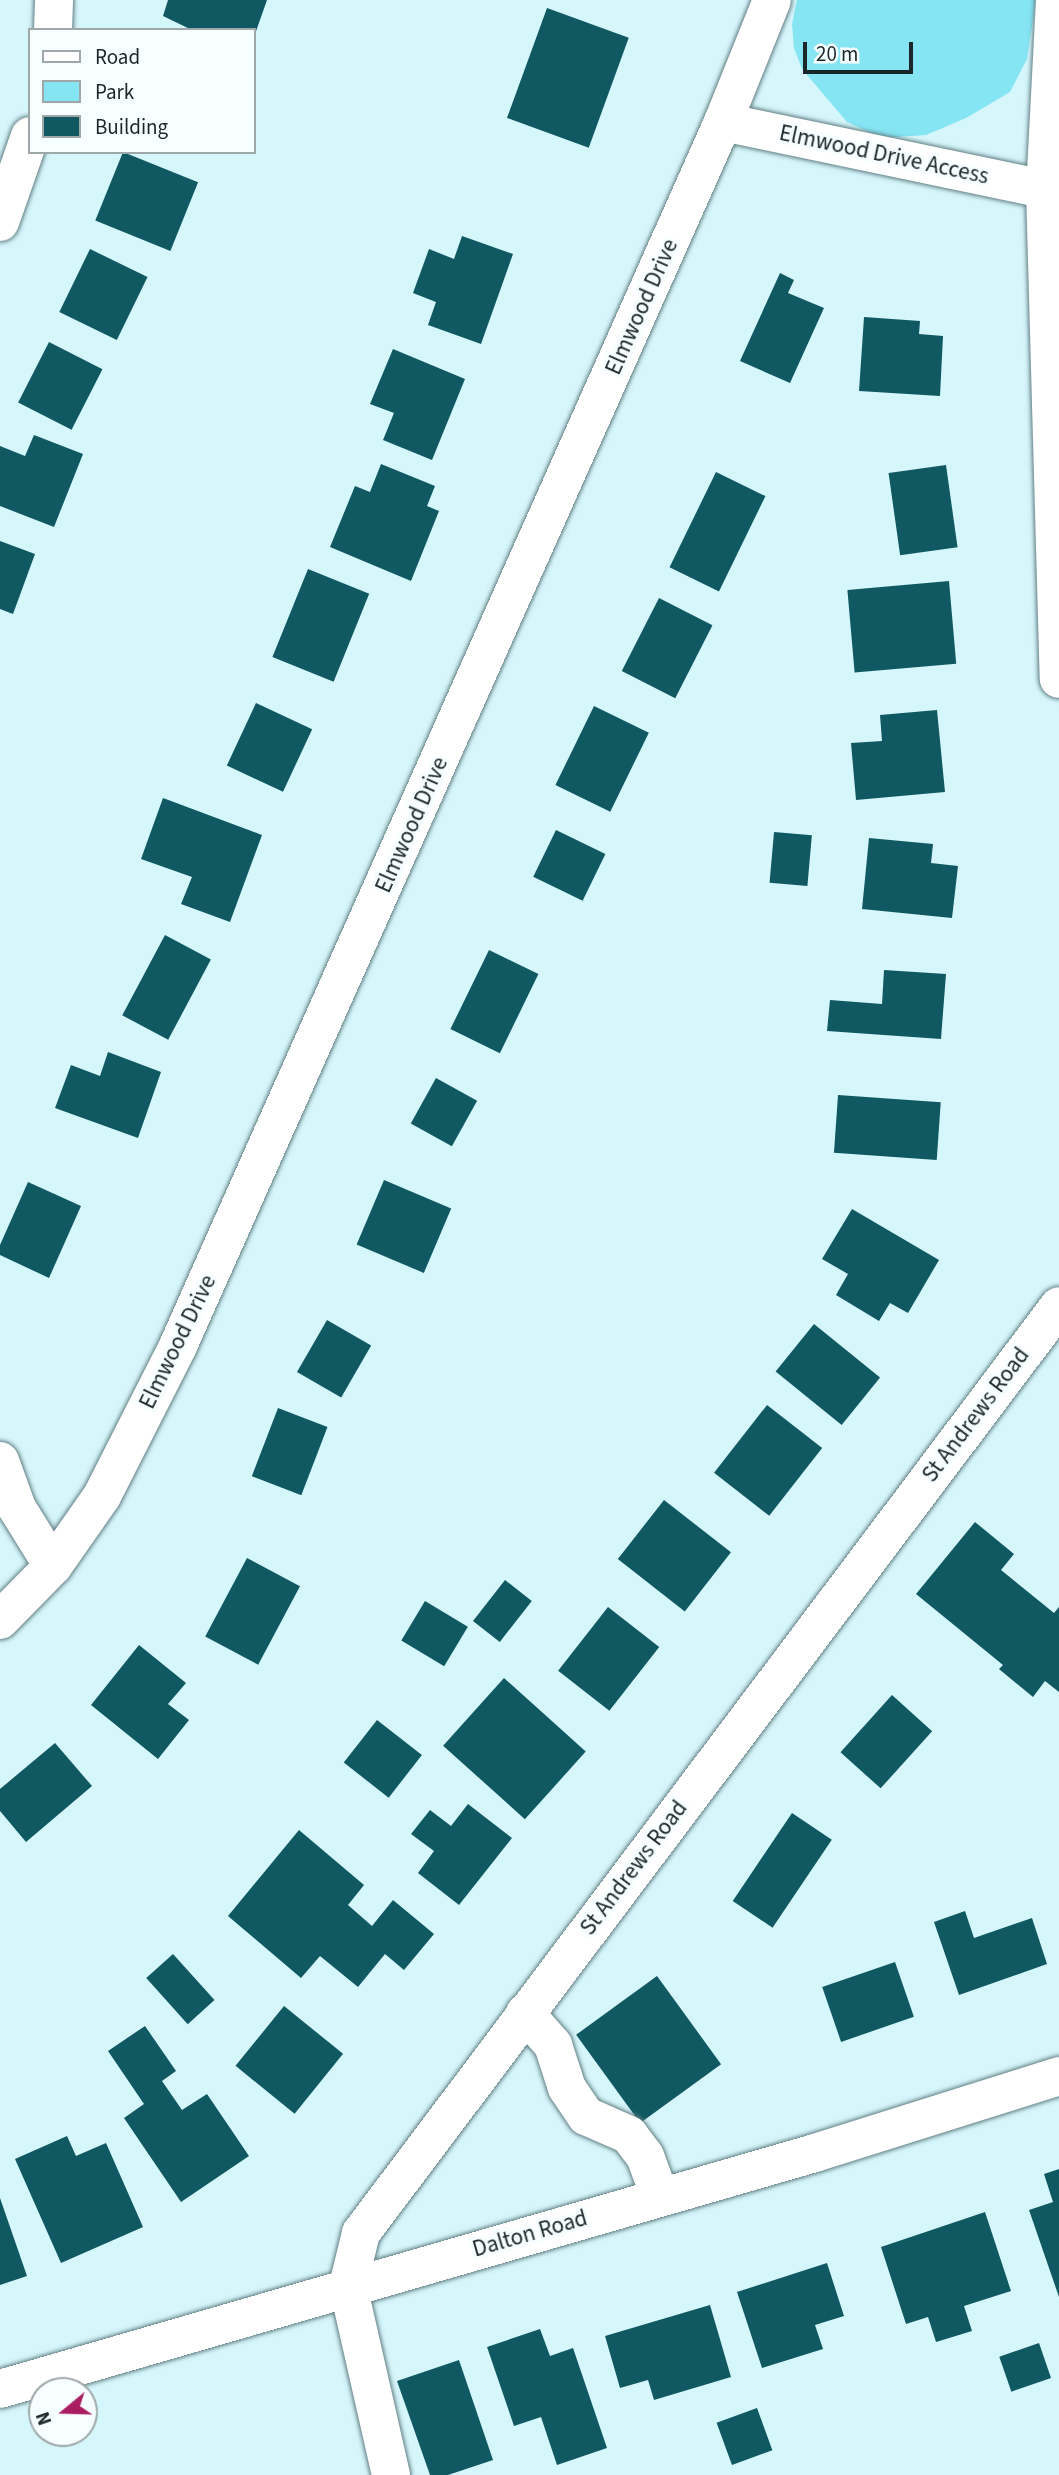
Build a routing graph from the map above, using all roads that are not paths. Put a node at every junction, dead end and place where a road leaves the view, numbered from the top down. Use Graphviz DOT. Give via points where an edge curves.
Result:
graph roads {
  1 [pos="54,0"];
  2 [pos="772,0"];
  3 [pos="1055,0"];
  4 [pos="53,28"];
  5 [pos="723,122"];
  6 [pos="28,142"];
  7 [pos="1045,189"];
  8 [pos="0,222"];
  9 [pos="1059,679"];
  10 [pos="1059,1306"];
  11 [pos="0,1461"];
  12 [pos="53,1566"];
  13 [pos="0,1620"];
  14 [pos="525,2013"];
  15 [pos="1059,2076"];
  16 [pos="660,2197"];
  17 [pos="348,2286"];
  18 [pos="0,2389"];
  19 [pos="391,2475"];
  1 -- 4 [label="street"];
  2 -- 5 [label="street, Elmwood Drive"];
  3 -- 7 [label="street"];
  5 -- 7 [label="street, Elmwood Drive Access"];
  5 -- 12 [label="street, Elmwood Drive" via="178,1346 102,1496"];
  6 -- 8 [label="street"];
  7 -- 9 [label="street"];
  10 -- 14 [label="street, St Andrews Road"];
  11 -- 12 [label="street" via="17,1508"];
  12 -- 13 [label="street, Elmwood Drive"];
  14 -- 16 [label="street" via="553,2045 567,2088 586,2116 629,2135 645,2156"];
  14 -- 17 [label="street, St Andrews Road" via="361,2233"];
  15 -- 16 [label="street, Dalton Road"];
  16 -- 17 [label="street, Dalton Road"];
  17 -- 18 [label="street, Dalton Road"];
  17 -- 19 [label="street, St Andrews Road"];
}
